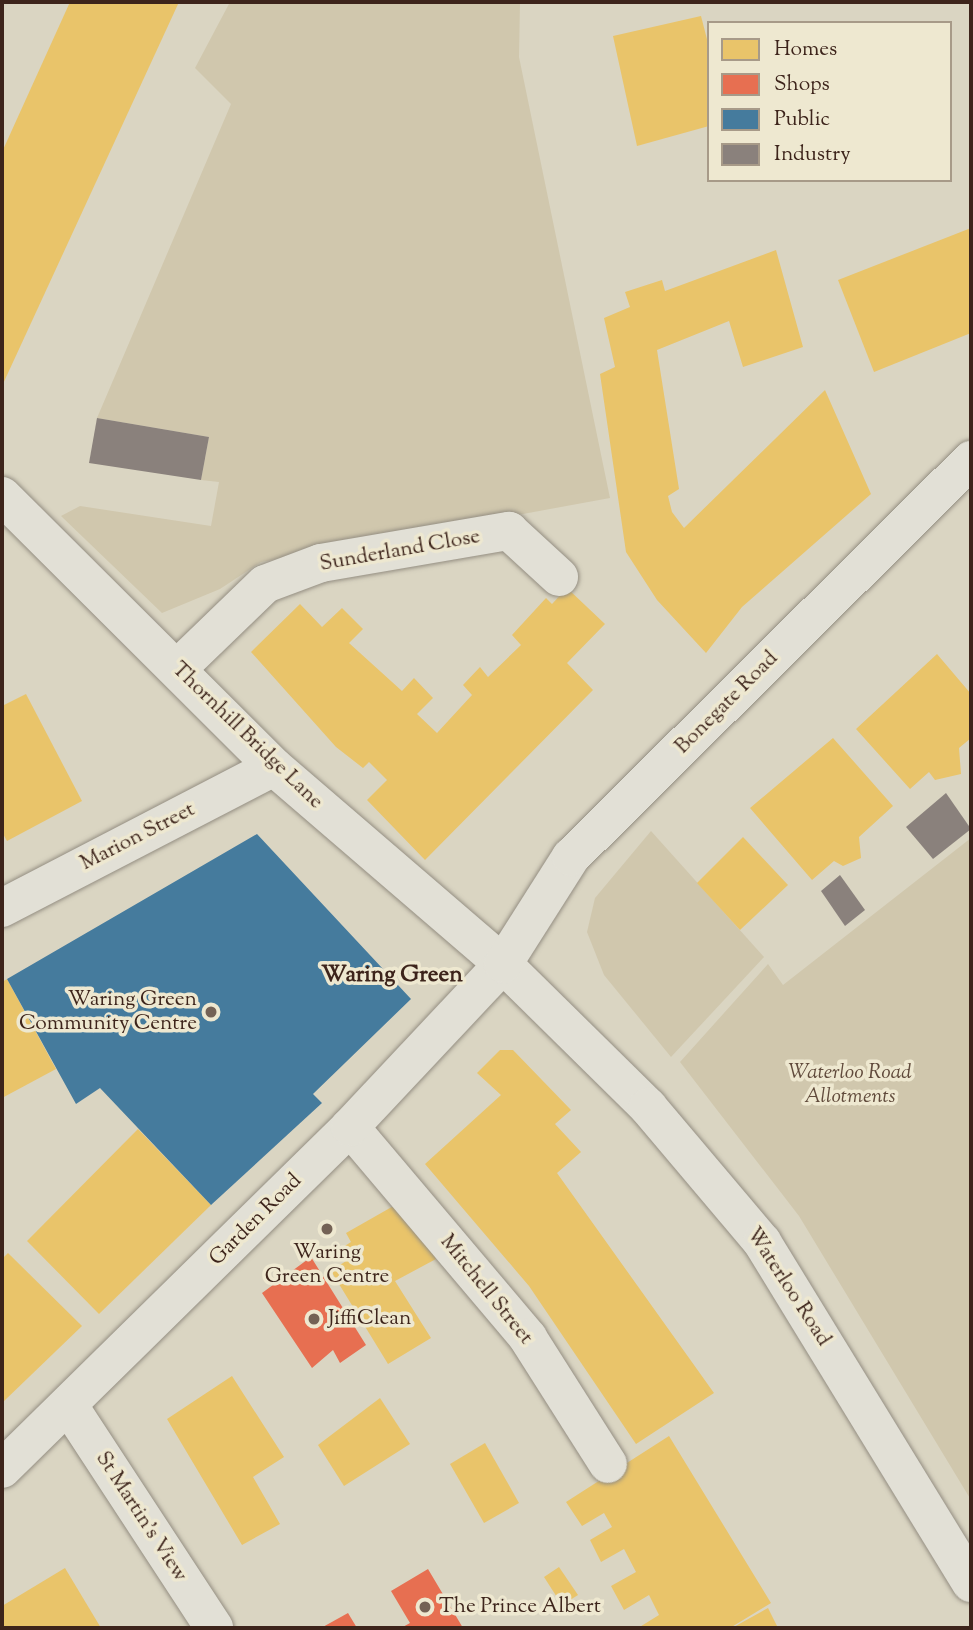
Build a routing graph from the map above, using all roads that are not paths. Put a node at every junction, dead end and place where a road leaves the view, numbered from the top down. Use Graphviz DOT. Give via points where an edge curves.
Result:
graph roads {
  1 [pos="971,460"];
  2 [pos="2,496"];
  3 [pos="559,577"];
  4 [pos="177,670"];
  5 [pos="274,767"];
  6 [pos="2,908"];
  7 [pos="503,964"];
  8 [pos="350,1127"];
  9 [pos="69,1406"];
  10 [pos="608,1464"];
  11 [pos="2,1469"];
  12 [pos="971,1583"];
  13 [pos="214,1628"];
  1 -- 7 [label="street, Bonegate Road" via="571,857"];
  2 -- 4 [label="street, Thornhill Bridge Lane"];
  3 -- 4 [label="street, Sunderland Close" via="509,531 321,563 265,584"];
  4 -- 5 [label="street, Thornhill Bridge Lane"];
  5 -- 6 [label="street, Marion Street"];
  5 -- 7 [label="street, Thornhill Bridge Lane"];
  7 -- 8 [label="street, Garden Road"];
  7 -- 12 [label="street, Waterloo Road" via="648,1107 762,1242"];
  8 -- 9 [label="street, Garden Road"];
  8 -- 10 [label="street, Mitchell Street" via="528,1338"];
  9 -- 11 [label="street, Garden Road"];
  9 -- 13 [label="street, St Martin's View"];
}
